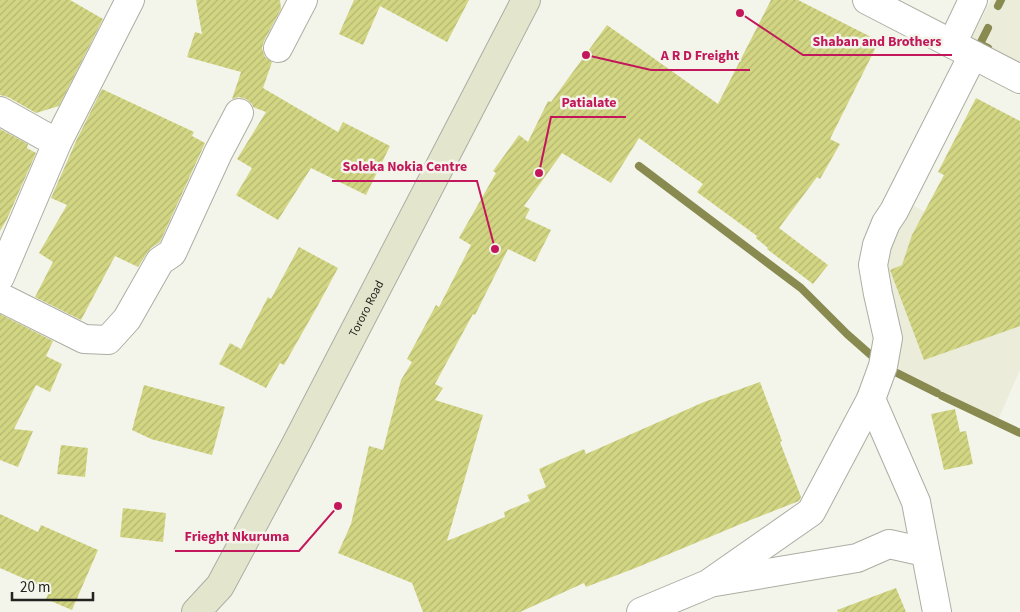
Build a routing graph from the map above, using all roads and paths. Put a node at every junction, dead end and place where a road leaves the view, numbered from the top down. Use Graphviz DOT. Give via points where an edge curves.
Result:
graph roads {
  1 [pos="130,0"];
  2 [pos="303,0"];
  3 [pos="526,0"];
  4 [pos="866,0"];
  5 [pos="974,0"];
  6 [pos="278,48"];
  7 [pos="963,49"];
  8 [pos="1020,79"];
  9 [pos="0,111"];
  10 [pos="239,113"];
  11 [pos="57,143"];
  12 [pos="0,277"];
  13 [pos="0,297"];
  14 [pos="871,400"];
  15 [pos="925,552"];
  16 [pos="708,584"];
  17 [pos="196,612"];
  18 [pos="641,612"];
  19 [pos="937,612"];
  1 -- 11 [label="street"];
  2 -- 6 [label="street"];
  3 -- 17 [label="main road, Tororo Road" via="220,586"];
  4 -- 7 [label="street"];
  5 -- 7 [label="street"];
  7 -- 8 [label="street"];
  7 -- 14 [label="street" via="877,245 873,265 888,338 883,366"];
  9 -- 11 [label="street"];
  10 -- 13 [label="street" via="172,254 160,261 127,319 108,340 84,339"];
  11 -- 12 [label="street"];
  14 -- 15 [label="street" via="916,502"];
  14 -- 16 [label="street" via="811,512"];
  15 -- 16 [label="street" via="889,544 857,558"];
  15 -- 19 [label="street"];
  16 -- 18 [label="street"];
}
